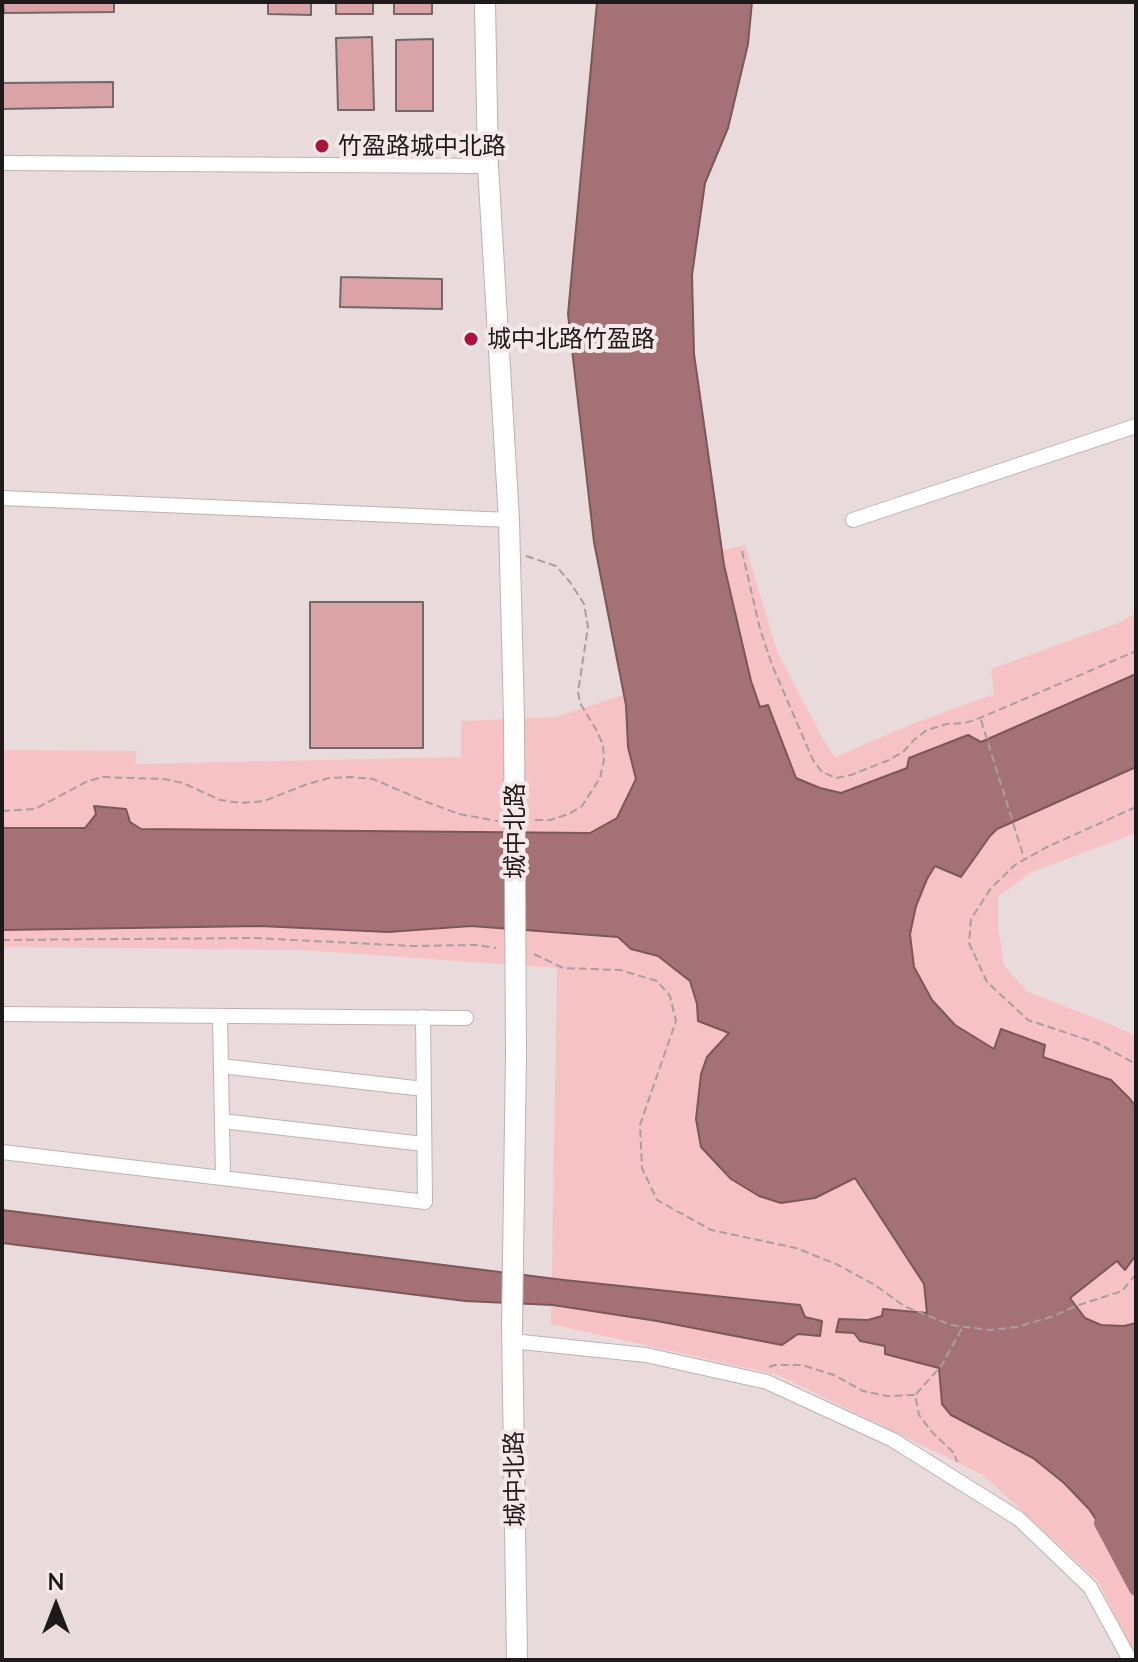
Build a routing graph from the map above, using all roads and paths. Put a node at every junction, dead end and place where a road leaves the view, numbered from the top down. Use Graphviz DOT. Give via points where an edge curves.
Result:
graph roads {
  1 [pos="485,2"];
  2 [pos="2,163"];
  3 [pos="488,166"];
  4 [pos="1136,426"];
  5 [pos="2,498"];
  6 [pos="509,520"];
  7 [pos="853,520"];
  8 [pos="742,551"];
  9 [pos="510,552"];
  10 [pos="1136,651"];
  11 [pos="980,718"];
  12 [pos="1136,807"];
  13 [pos="2,811"];
  14 [pos="506,821"];
  15 [pos="521,821"];
  16 [pos="1025,859"];
  17 [pos="2,1014"];
  18 [pos="220,1017"];
  19 [pos="423,1017"];
  20 [pos="466,1018"];
  21 [pos="1136,1064"];
  22 [pos="221,1066"];
  23 [pos="424,1089"];
  24 [pos="222,1121"];
  25 [pos="424,1144"];
  26 [pos="2,1152"];
  27 [pos="223,1177"];
  28 [pos="1136,1274"];
  29 [pos="904,1306"];
  30 [pos="962,1327"];
  31 [pos="512,1333"];
  32 [pos="742,1376"];
  33 [pos="915,1395"];
  34 [pos="965,1485"];
  35 [pos="517,1660"];
  36 [pos="1130,1660"];
  1 -- 3 [label="street, 城中北路"];
  2 -- 3 [label="street"];
  3 -- 6 [label="street, 城中北路"];
  4 -- 7 [label="street"];
  5 -- 6 [label="street"];
  6 -- 9 [label="street, 城中北路"];
  8 -- 11 [label="path" via="772,665 822,772 836,778 851,775 903,752 927,730"];
  9 -- 15 [label="path" via="556,566 584,604 588,627 578,692 603,745 604,760 600,778 582,806 550,820"];
  9 -- 31 [label="street, 城中北路, bridge" via="516,1055"];
  10 -- 11 [label="path"];
  11 -- 16 [label="path"];
  12 -- 16 [label="path"];
  13 -- 14 [label="path" via="35,809 103,777 164,779 242,803 264,801 329,778 351,777 373,779 459,814"];
  16 -- 21 [label="path" via="991,888 971,919 969,943 987,982 1028,1020 1097,1043"];
  17 -- 18 [label="street"];
  18 -- 19 [label="street"];
  18 -- 22 [label="street"];
  19 -- 20 [label="street"];
  19 -- 23 [label="street"];
  22 -- 23 [label="street"];
  22 -- 24 [label="street"];
  23 -- 25 [label="street"];
  24 -- 25 [label="street"];
  24 -- 27 [label="street"];
  25 -- 27 [label="street" via="425,1202"];
  26 -- 27 [label="street"];
  28 -- 30 [label="path" via="1122,1291 1054,1316 1017,1327"];
  29 -- 30 [label="path"];
  30 -- 33 [label="path" via="942,1365"];
  31 -- 32 [label="street"];
  31 -- 35 [label="street, 城中北路"];
  32 -- 33 [label="path" via="775,1365 802,1365 863,1391"];
  32 -- 34 [label="street" via="767,1382 893,1440"];
  33 -- 34 [label="path" via="919,1415 954,1453"];
  34 -- 36 [label="street" via="1019,1519 1090,1587"];
}
